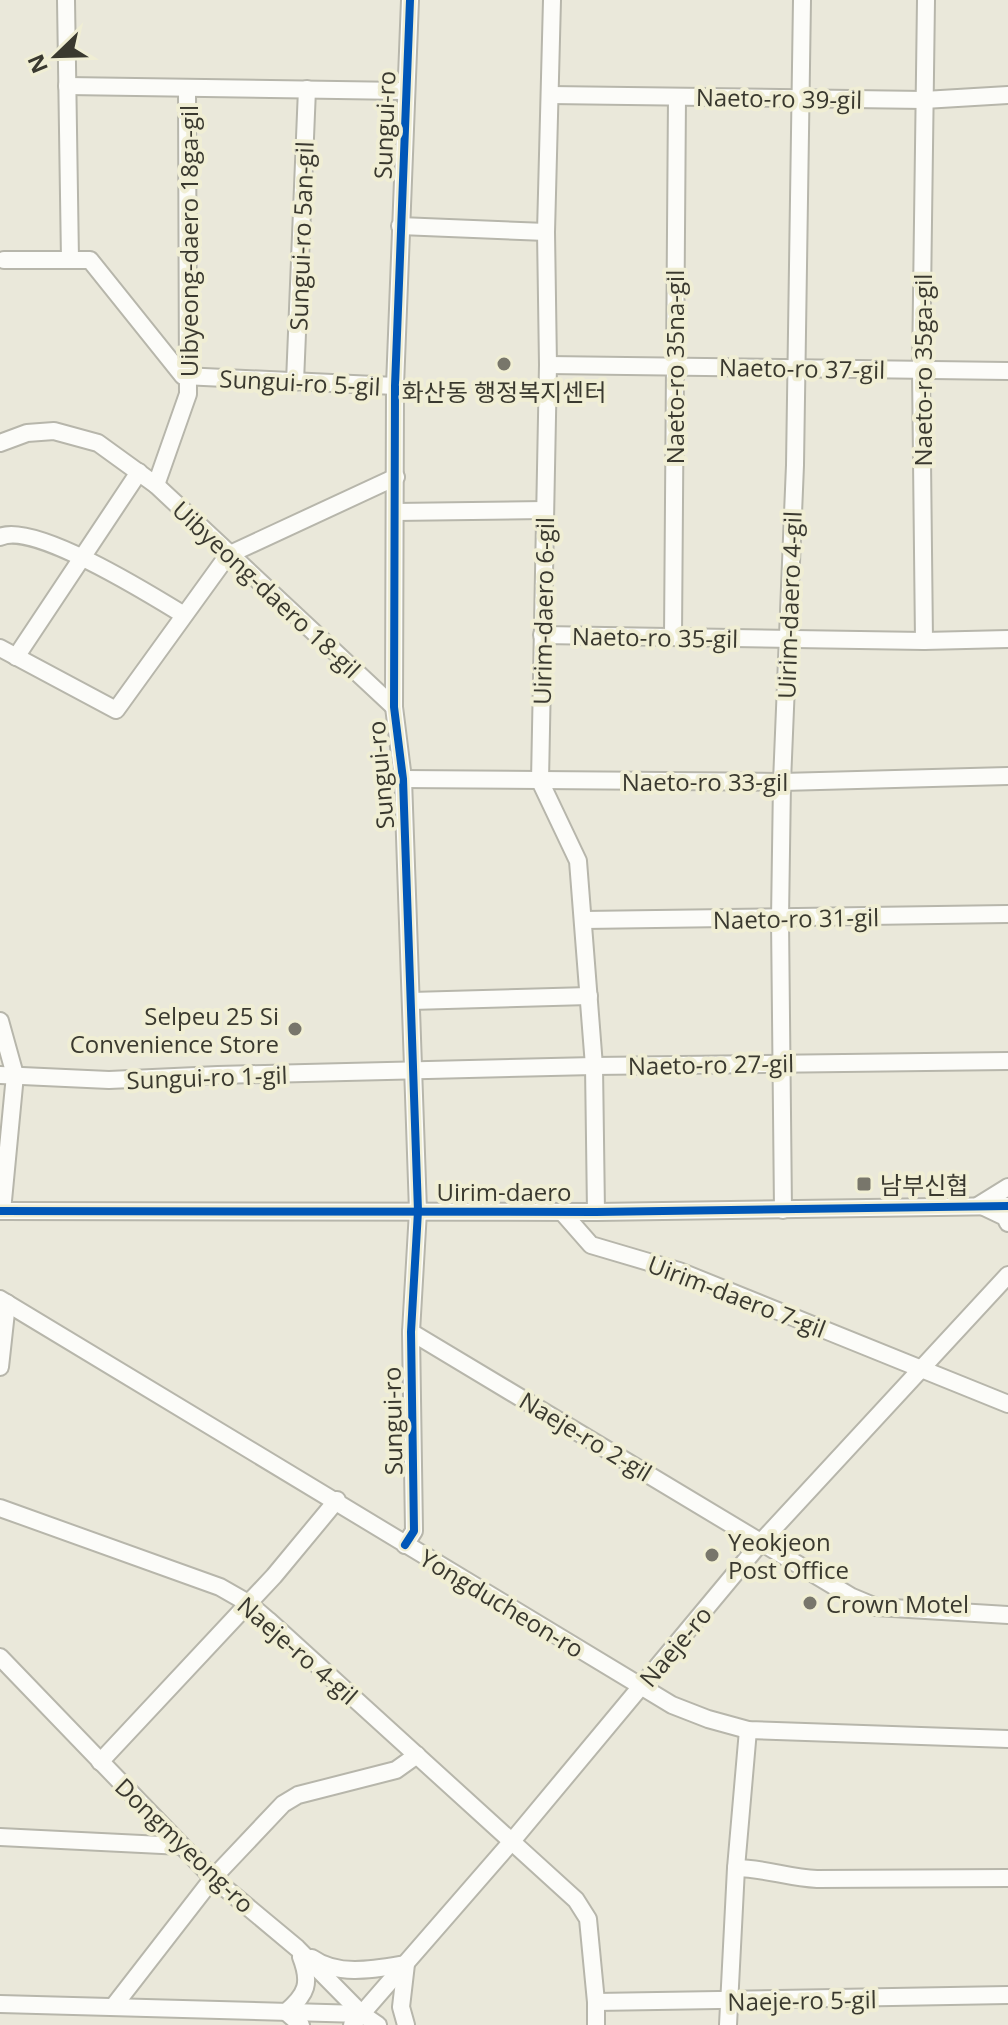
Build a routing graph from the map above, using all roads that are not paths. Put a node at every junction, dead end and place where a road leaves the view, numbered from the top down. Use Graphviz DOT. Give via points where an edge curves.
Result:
graph roads {
  1 [pos="66,0"];
  2 [pos="410,0"];
  3 [pos="552,0"];
  4 [pos="802,0"];
  5 [pos="926,0"];
  6 [pos="67,86"];
  7 [pos="187,88"];
  8 [pos="307,89"];
  9 [pos="404,91"];
  10 [pos="550,95"];
  11 [pos="1008,95"];
  12 [pos="677,97"];
  13 [pos="801,98"];
  14 [pos="924,100"];
  15 [pos="400,226"];
  16 [pos="546,232"];
  17 [pos="4,260"];
  18 [pos="70,260"];
  19 [pos="548,365"];
  20 [pos="673,367"];
  21 [pos="797,368"];
  22 [pos="921,370"];
  23 [pos="1008,371"];
  24 [pos="189,377"];
  25 [pos="295,382"];
  26 [pos="395,386"];
  27 [pos="0,443"];
  28 [pos="139,472"];
  29 [pos="396,477"];
  30 [pos="156,485"];
  31 [pos="545,510"];
  32 [pos="395,512"];
  33 [pos="0,537"];
  34 [pos="228,555"];
  35 [pos="82,559"];
  36 [pos="184,615"];
  37 [pos="542,635"];
  38 [pos="673,637"];
  39 [pos="788,639"];
  40 [pos="1008,639"];
  41 [pos="924,641"];
  42 [pos="0,648"];
  43 [pos="16,657"];
  44 [pos="394,707"];
  45 [pos="1008,776"];
  46 [pos="403,779"];
  47 [pos="540,781"];
  48 [pos="782,782"];
  49 [pos="1008,914"];
  50 [pos="780,919"];
  51 [pos="584,920"];
  52 [pos="589,996"];
  53 [pos="411,1001"];
  54 [pos="0,1021"];
  55 [pos="1008,1061"];
  56 [pos="781,1064"];
  57 [pos="594,1066"];
  58 [pos="413,1071"];
  59 [pos="8,1075"];
  60 [pos="1008,1187"];
  61 [pos="979,1205"];
  62 [pos="1008,1206"];
  63 [pos="783,1210"];
  64 [pos="1,1211"];
  65 [pos="418,1211"];
  66 [pos="562,1212"];
  67 [pos="596,1212"];
  68 [pos="1008,1223"];
  69 [pos="1008,1275"];
  70 [pos="4,1301"];
  71 [pos="411,1332"];
  72 [pos="0,1367"];
  73 [pos="922,1368"];
  74 [pos="1008,1404"];
  75 [pos="337,1500"];
  76 [pos="0,1508"];
  77 [pos="762,1541"];
  78 [pos="405,1545"];
  79 [pos="248,1603"];
  80 [pos="1008,1615"];
  81 [pos="0,1657"];
  82 [pos="642,1686"];
  83 [pos="748,1730"];
  84 [pos="1008,1739"];
  85 [pos="417,1755"];
  86 [pos="100,1762"];
  87 [pos="0,1837"];
  88 [pos="513,1840"];
  89 [pos="182,1846"];
  90 [pos="736,1868"];
  91 [pos="213,1878"];
  92 [pos="1008,1878"];
  93 [pos="297,1948"];
  94 [pos="406,1964"];
  95 [pos="1008,1995"];
  96 [pos="596,2002"];
  97 [pos="729,2002"];
  98 [pos="0,2004"];
  99 [pos="113,2007"];
  100 [pos="286,2012"];
  101 [pos="357,2020"];
  102 [pos="301,2025"];
  103 [pos="378,2025"];
  104 [pos="406,2025"];
  105 [pos="596,2025"];
  106 [pos="728,2025"];
  1 -- 6 [label="street"];
  2 -- 9 [label="street, Sungui-ro"];
  3 -- 10 [label="street, Uirim-daero 6-gil"];
  4 -- 13 [label="street, Uirim-daero 4-gil"];
  5 -- 14 [label="street, Naeto-ro 35ga-gil"];
  6 -- 7 [label="street"];
  6 -- 18 [label="street"];
  7 -- 8 [label="street"];
  7 -- 24 [label="street, Uibyeong-daero 18ga-gil"];
  8 -- 9 [label="street"];
  8 -- 25 [label="street, Sungui-ro 5an-gil"];
  9 -- 15 [label="street, Sungui-ro"];
  10 -- 12 [label="street, Naeto-ro 39-gil"];
  10 -- 16 [label="street, Uirim-daero 6-gil"];
  11 -- 14 [label="street, Naeto-ro 39-gil"];
  12 -- 13 [label="street, Naeto-ro 39-gil"];
  12 -- 20 [label="street, Naeto-ro 35na-gil"];
  13 -- 14 [label="street, Naeto-ro 39-gil"];
  13 -- 21 [label="street, Uirim-daero 4-gil"];
  14 -- 22 [label="street, Naeto-ro 35ga-gil"];
  15 -- 16 [label="street"];
  15 -- 26 [label="street, Sungui-ro"];
  16 -- 19 [label="street, Uirim-daero 6-gil"];
  17 -- 18 [label="street, Sungui-ro 5-gil"];
  18 -- 24 [label="street, Sungui-ro 5-gil" via="90,260"];
  19 -- 20 [label="street, Naeto-ro 37-gil"];
  19 -- 31 [label="street, Uirim-daero 6-gil"];
  20 -- 21 [label="street, Naeto-ro 37-gil"];
  20 -- 38 [label="street, Naeto-ro 35na-gil"];
  21 -- 22 [label="street, Naeto-ro 37-gil"];
  21 -- 39 [label="street, Uirim-daero 4-gil"];
  22 -- 23 [label="street, Naeto-ro 37-gil"];
  22 -- 41 [label="street, Naeto-ro 35ga-gil"];
  24 -- 25 [label="street, Sungui-ro 5-gil"];
  24 -- 30 [label="street, Uibyeong-daero 18ga-gil" via="188,394"];
  25 -- 26 [label="street, Sungui-ro 5-gil"];
  26 -- 29 [label="street, Sungui-ro"];
  27 -- 28 [label="street, Uibyeong-daero 18-gil" via="54,431 98,443"];
  28 -- 30 [label="street, Uibyeong-daero 18-gil"];
  28 -- 35 [label="street"];
  29 -- 32 [label="street, Sungui-ro"];
  29 -- 34 [label="street"];
  30 -- 34 [label="street, Uibyeong-daero 18-gil"];
  31 -- 32 [label="street"];
  31 -- 37 [label="street, Uirim-daero 6-gil"];
  32 -- 44 [label="street, Sungui-ro"];
  33 -- 35 [label="street" via="43,539"];
  34 -- 36 [label="street"];
  34 -- 44 [label="street, Uibyeong-daero 18-gil"];
  35 -- 36 [label="street" via="122,576"];
  35 -- 43 [label="street"];
  36 -- 43 [label="street" via="116,710"];
  37 -- 38 [label="street, Naeto-ro 35-gil"];
  37 -- 47 [label="street, Uirim-daero 6-gil"];
  38 -- 39 [label="street, Naeto-ro 35-gil"];
  39 -- 41 [label="street, Naeto-ro 35-gil"];
  39 -- 48 [label="street, Uirim-daero 4-gil"];
  40 -- 41 [label="street, Naeto-ro 35-gil"];
  42 -- 43 [label="street"];
  44 -- 46 [label="street, Sungui-ro"];
  45 -- 48 [label="street, Naeto-ro 33-gil"];
  46 -- 47 [label="street, Naeto-ro 33-gil"];
  46 -- 53 [label="street, Sungui-ro"];
  47 -- 48 [label="street, Naeto-ro 33-gil"];
  47 -- 51 [label="street, Uirim-daero 6-gil" via="578,861"];
  48 -- 50 [label="street, Uirim-daero 4-gil"];
  49 -- 50 [label="street, Naeto-ro 31-gil"];
  50 -- 51 [label="street, Naeto-ro 31-gil"];
  50 -- 56 [label="street, Uirim-daero 4-gil"];
  51 -- 52 [label="street, Uirim-daero 6-gil"];
  52 -- 53 [label="street"];
  52 -- 57 [label="street, Uirim-daero 6-gil"];
  53 -- 58 [label="street, Sungui-ro"];
  54 -- 59 [label="street"];
  55 -- 56 [label="street, Naeto-ro 27-gil"];
  56 -- 57 [label="street, Naeto-ro 27-gil"];
  56 -- 63 [label="street, Uirim-daero 4-gil"];
  57 -- 58 [label="street, Naeto-ro 27-gil"];
  57 -- 67 [label="street, Uirim-daero 6-gil"];
  58 -- 59 [label="street, Sungui-ro 1-gil" via="109,1080"];
  58 -- 65 [label="street, Sungui-ro"];
  59 -- 64 [label="street"];
  60 -- 61 [label="street"];
  61 -- 62 [label="street, Uirim-daero"];
  61 -- 63 [label="street, Uirim-daero"];
  61 -- 68 [label="street"];
  63 -- 67 [label="street, Uirim-daero"];
  64 -- 65 [label="street, Uirim-daero"];
  65 -- 66 [label="street, Uirim-daero"];
  65 -- 71 [label="street, Sungui-ro"];
  66 -- 67 [label="street, Uirim-daero"];
  66 -- 73 [label="street, Uirim-daero 7-gil" via="591,1245 679,1271"];
  69 -- 73 [label="street, Naeje-ro"];
  70 -- 72 [label="street"];
  70 -- 75 [label="street, Yongducheon-ro"];
  71 -- 77 [label="street, Naeje-ro 2-gil"];
  71 -- 78 [label="street, Sungui-ro" via="414,1531"];
  73 -- 74 [label="street, Uirim-daero 7-gil"];
  73 -- 77 [label="street, Naeje-ro"];
  75 -- 78 [label="street, Yongducheon-ro"];
  75 -- 79 [label="street"];
  76 -- 79 [label="street, Naeje-ro 4-gil" via="220,1587"];
  77 -- 80 [label="street, Naeje-ro 2-gil" via="876,1607"];
  77 -- 82 [label="street, Naeje-ro"];
  78 -- 82 [label="street, Yongducheon-ro"];
  79 -- 85 [label="street, Naeje-ro 4-gil"];
  79 -- 86 [label="street"];
  81 -- 86 [label="street, Dongmyeong-ro"];
  82 -- 83 [label="street, Yongducheon-ro" via="672,1705"];
  82 -- 88 [label="street, Naeje-ro"];
  83 -- 84 [label="street, Yongducheon-ro"];
  83 -- 90 [label="street"];
  85 -- 88 [label="street, Naeje-ro 4-gil"];
  85 -- 91 [label="street" via="396,1770 298,1795 283,1804"];
  86 -- 89 [label="street, Dongmyeong-ro"];
  87 -- 89 [label="street"];
  88 -- 94 [label="street, Naeje-ro"];
  88 -- 96 [label="street, Naeje-ro 4-gil" via="576,1900 588,1919"];
  89 -- 91 [label="street, Dongmyeong-ro"];
  90 -- 92 [label="street" via="817,1879"];
  90 -- 97 [label="street"];
  91 -- 93 [label="street, Dongmyeong-ro"];
  91 -- 99 [label="street"];
  93 -- 94 [label="street" via="326,1966 365,1970"];
  93 -- 100 [label="street" via="308,1974 305,1990"];
  93 -- 101 [label="street, Dongmyeong-ro"];
  94 -- 101 [label="street, Naeje-ro"];
  94 -- 104 [label="street" via="401,2007"];
  95 -- 97 [label="street, Naeje-ro 5-gil"];
  96 -- 97 [label="street, Naeje-ro 5-gil"];
  96 -- 105 [label="street, Naeje-ro 4-gil"];
  97 -- 106 [label="street"];
  98 -- 99 [label="street"];
  99 -- 100 [label="street"];
  100 -- 101 [label="street"];
  100 -- 102 [label="street"];
  101 -- 103 [label="street, Dongmyeong-ro"];
}
